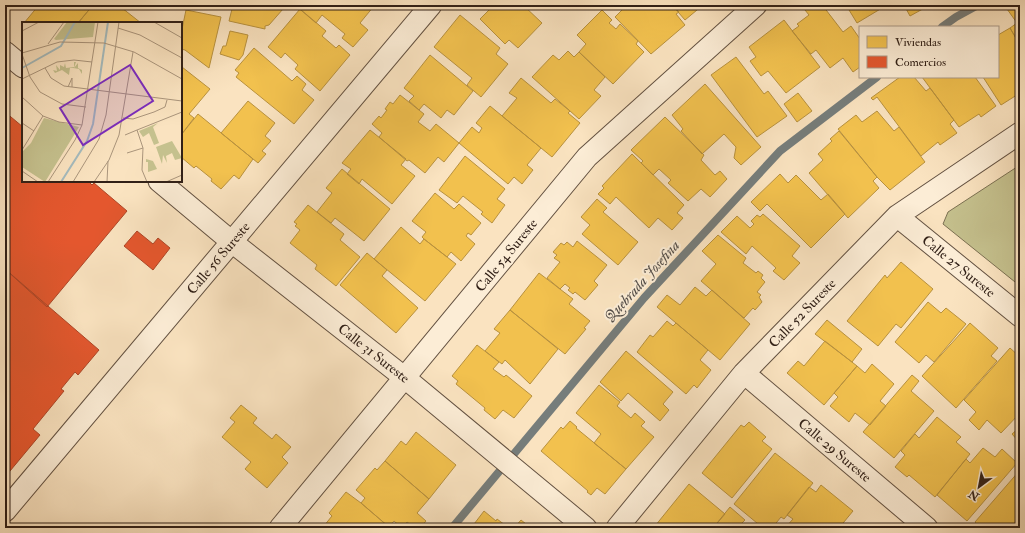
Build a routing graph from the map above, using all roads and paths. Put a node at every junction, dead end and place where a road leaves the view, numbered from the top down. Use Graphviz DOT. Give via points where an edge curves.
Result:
graph roads {
  1 [pos="756,5"];
  2 [pos="423,7"];
  3 [pos="5,52"];
  4 [pos="22,66"];
  5 [pos="1020,132"];
  6 [pos="160,182"];
  7 [pos="897,216"];
  8 [pos="232,242"];
  9 [pos="1020,316"];
  10 [pos="744,373"];
  11 [pos="405,378"];
  12 [pos="5,511"];
  13 [pos="280,528"];
  14 [pos="586,528"];
  15 [pos="617,528"];
  16 [pos="927,528"];
  1 -- 11 [label="street, Calle 54 Sureste" via="587,157"];
  2 -- 8 [label="street, Calle 56 Sureste"];
  3 -- 4 [label="street"];
  5 -- 7 [label="street, Calle 52 Sureste"];
  6 -- 8 [label="street, Calle 31 Sureste"];
  7 -- 9 [label="street, Calle 27 Sureste"];
  7 -- 10 [label="street, Calle 52 Sureste"];
  8 -- 11 [label="street, Calle 31 Sureste"];
  8 -- 12 [label="street, Calle 56 Sureste"];
  10 -- 15 [label="street, Calle 52 Sureste"];
  10 -- 16 [label="street, Calle 29 Sureste"];
  11 -- 13 [label="street, Calle 54 Sureste"];
  11 -- 14 [label="street, Calle 31 Sureste"];
}
